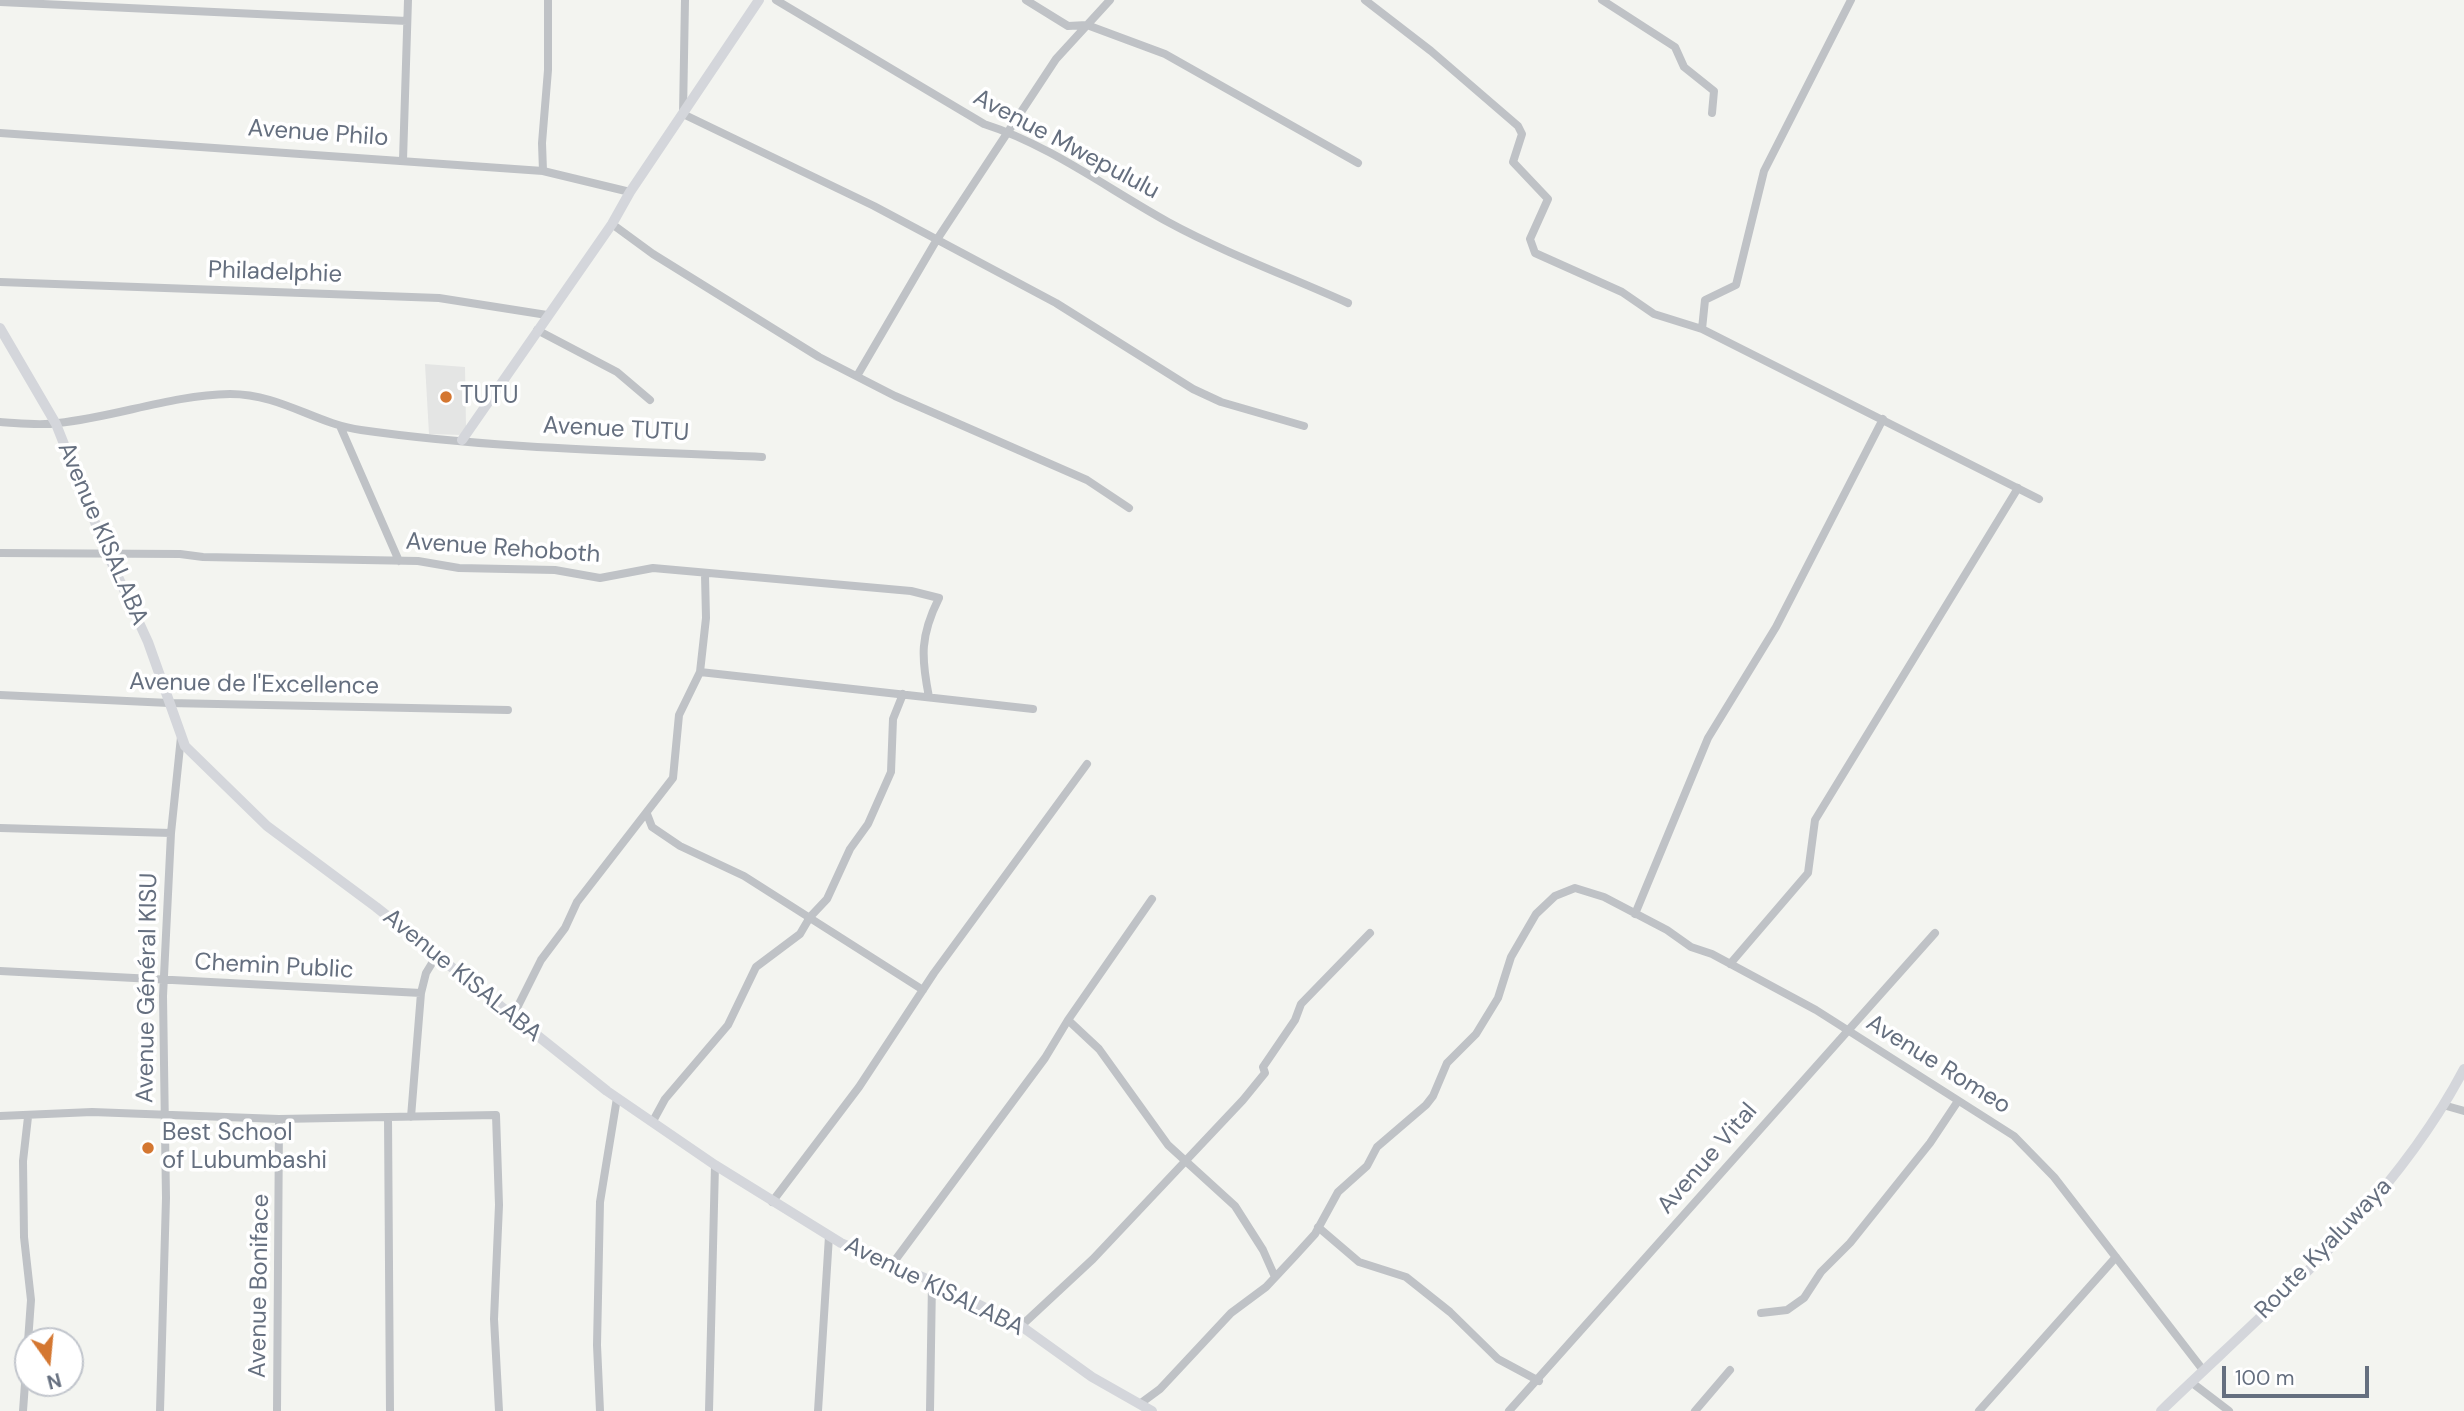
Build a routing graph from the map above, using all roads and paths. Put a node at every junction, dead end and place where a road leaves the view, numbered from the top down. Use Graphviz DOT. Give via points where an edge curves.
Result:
graph roads {
  1 [pos="408,0"];
  2 [pos="548,0"];
  3 [pos="685,0"];
  4 [pos="759,0"];
  5 [pos="776,0"];
  6 [pos="1026,0"];
  7 [pos="1110,0"];
  8 [pos="1365,0"];
  9 [pos="1602,0"];
  10 [pos="1851,0"];
  11 [pos="0,2"];
  12 [pos="407,21"];
  13 [pos="1087,24"];
  14 [pos="1712,113"];
  15 [pos="683,114"];
  16 [pos="1009,132"];
  17 [pos="0,133"];
  18 [pos="403,160"];
  19 [pos="1358,163"];
  20 [pos="543,170"];
  21 [pos="630,192"];
  22 [pos="612,224"];
  23 [pos="936,241"];
  24 [pos="0,282"];
  25 [pos="1348,303"];
  26 [pos="547,315"];
  27 [pos="0,328"];
  28 [pos="1702,329"];
  29 [pos="537,330"];
  30 [pos="857,376"];
  31 [pos="650,400"];
  32 [pos="1883,419"];
  33 [pos="0,422"];
  34 [pos="56,424"];
  35 [pos="340,426"];
  36 [pos="1304,426"];
  37 [pos="462,440"];
  38 [pos="762,457"];
  39 [pos="2018,488"];
  40 [pos="2039,499"];
  41 [pos="1129,508"];
  42 [pos="0,553"];
  43 [pos="108,555"];
  44 [pos="400,561"];
  45 [pos="705,575"];
  46 [pos="700,672"];
  47 [pos="903,694"];
  48 [pos="0,695"];
  49 [pos="929,697"];
  50 [pos="169,703"];
  51 [pos="1033,709"];
  52 [pos="508,710"];
  53 [pos="181,734"];
  54 [pos="1087,764"];
  55 [pos="648,814"];
  56 [pos="0,828"];
  57 [pos="171,833"];
  58 [pos="1152,900"];
  59 [pos="1635,914"];
  60 [pos="810,917"];
  61 [pos="1370,933"];
  62 [pos="1935,933"];
  63 [pos="437,955"];
  64 [pos="1730,964"];
  65 [pos="0,971"];
  66 [pos="164,981"];
  67 [pos="923,990"];
  68 [pos="421,993"];
  69 [pos="510,1014"];
  70 [pos="1068,1020"];
  71 [pos="1846,1030"];
  72 [pos="2464,1069"];
  73 [pos="617,1098"];
  74 [pos="1958,1101"];
  75 [pos="2443,1105"];
  76 [pos="2464,1111"];
  77 [pos="0,1116"];
  78 [pos="164,1116"];
  79 [pos="28,1117"];
  80 [pos="388,1117"];
  81 [pos="411,1117"];
  82 [pos="279,1119"];
  83 [pos="653,1121"];
  84 [pos="1186,1161"];
  85 [pos="715,1165"];
  86 [pos="772,1202"];
  87 [pos="1318,1227"];
  88 [pos="829,1236"];
  89 [pos="2116,1257"];
  90 [pos="893,1264"];
  91 [pos="1275,1277"];
  92 [pos="932,1281"];
  93 [pos="1762,1313"];
  94 [pos="1021,1326"];
  95 [pos="1730,1370"];
  96 [pos="2203,1370"];
  97 [pos="1539,1381"];
  98 [pos="2190,1382"];
  99 [pos="1141,1403"];
  100 [pos="23,1411"];
  101 [pos="160,1411"];
  102 [pos="277,1411"];
  103 [pos="390,1411"];
  104 [pos="499,1411"];
  105 [pos="600,1411"];
  106 [pos="709,1411"];
  107 [pos="818,1411"];
  108 [pos="930,1411"];
  109 [pos="1152,1411"];
  110 [pos="1509,1411"];
  111 [pos="1695,1411"];
  112 [pos="1979,1411"];
  113 [pos="2161,1411"];
  114 [pos="2229,1411"];
  1 -- 12 [label="street"];
  2 -- 20 [label="street"];
  3 -- 15 [label="street"];
  4 -- 15 [label="street"];
  5 -- 16 [label="street, Avenue Mwepululu" via="984,124"];
  6 -- 13 [label="street" via="1068,26"];
  7 -- 13 [label="street"];
  8 -- 28 [label="street" via="1518,126 1522,134 1513,162 1548,199 1530,239 1535,253 1622,292 1654,314"];
  9 -- 14 [label="street" via="1675,47 1684,67 1714,91"];
  10 -- 28 [label="street" via="1764,171 1736,285 1705,300"];
  11 -- 12 [label="street"];
  12 -- 18 [label="street"];
  13 -- 16 [label="street" via="1056,59"];
  13 -- 19 [label="street" via="1165,54"];
  15 -- 21 [label="street"];
  15 -- 23 [label="street"];
  16 -- 23 [label="street"];
  16 -- 25 [label="street, Avenue Mwepululu" via="1170,223"];
  17 -- 18 [label="street, Avenue Philo"];
  18 -- 20 [label="street, Avenue Philo"];
  20 -- 21 [label="street, Avenue Philo"];
  21 -- 22 [label="street"];
  22 -- 26 [label="street"];
  22 -- 30 [label="street" via="819,357"];
  23 -- 30 [label="street"];
  23 -- 36 [label="street" via="1056,303 1202,393"];
  24 -- 26 [label="street, Philadelphie" via="439,299"];
  26 -- 29 [label="street"];
  27 -- 34 [label="street, Avenue KISALABA"];
  28 -- 32 [label="street"];
  29 -- 31 [label="street" via="617,372"];
  29 -- 37 [label="street"];
  30 -- 41 [label="street" via="1087,481"];
  32 -- 39 [label="street"];
  32 -- 59 [label="street" via="1776,627 1708,738"];
  33 -- 34 [label="street"];
  34 -- 35 [label="street, Avenue TUTU" via="173,400 233,394 287,403"];
  34 -- 43 [label="street, Avenue KISALABA"];
  35 -- 37 [label="street, Avenue TUTU"];
  35 -- 44 [label="street"];
  37 -- 38 [label="street, Avenue TUTU"];
  39 -- 40 [label="street"];
  39 -- 64 [label="street" via="1815,820 1808,873"];
  42 -- 43 [label="street, Avenue Rehoboth"];
  43 -- 44 [label="street, Avenue Rehoboth"];
  43 -- 50 [label="street, Avenue KISALABA" via="148,642"];
  44 -- 45 [label="street, Avenue Rehoboth" via="485,570 555,570 600,578 653,568"];
  45 -- 46 [label="street"];
  45 -- 49 [label="street, Avenue Rehoboth" via="774,577 939,598 926,624 922,661"];
  46 -- 47 [label="street"];
  46 -- 55 [label="street" via="680,715 673,778"];
  47 -- 49 [label="street"];
  47 -- 60 [label="street" via="893,719 891,772 827,900"];
  48 -- 50 [label="street, Avenue de l'Excellence"];
  49 -- 51 [label="street"];
  50 -- 52 [label="street, Avenue de l'Excellence"];
  50 -- 53 [label="street, Avenue KISALABA"];
  53 -- 57 [label="street, Avenue Général KISU"];
  53 -- 63 [label="street, Avenue KISALABA" via="185,746 267,826"];
  54 -- 67 [label="street"];
  55 -- 60 [label="street" via="652,827 680,846 744,876"];
  55 -- 69 [label="street" via="577,902"];
  56 -- 57 [label="street"];
  57 -- 66 [label="street, Avenue Général KISU"];
  58 -- 70 [label="street"];
  59 -- 64 [label="street, Avenue Romeo"];
  59 -- 87 [label="street, Avenue Romeo" via="1575,888 1555,897 1536,914 1511,957 1498,998 1476,1034 1447,1063 1433,1096 1377,1147 1367,1166 1338,1192"];
  60 -- 67 [label="street"];
  60 -- 83 [label="street" via="800,934 757,967 728,1026 665,1099"];
  61 -- 84 [label="street" via="1301,1004 1263,1067 1265,1073"];
  62 -- 71 [label="street, Avenue Vital"];
  63 -- 68 [label="street"];
  63 -- 69 [label="street, Avenue KISALABA"];
  64 -- 71 [label="street, Avenue Romeo"];
  65 -- 66 [label="street, Chemin Public"];
  66 -- 68 [label="street, Chemin Public"];
  66 -- 78 [label="street, Avenue Général KISU"];
  67 -- 86 [label="street" via="859,1087"];
  68 -- 81 [label="street"];
  69 -- 73 [label="street, Avenue KISALABA"];
  70 -- 84 [label="street" via="1099,1049 1158,1133"];
  70 -- 90 [label="street"];
  71 -- 74 [label="street, Avenue Romeo"];
  71 -- 97 [label="street, Avenue Vital"];
  72 -- 75 [label="street, Route Kyaluwaya"];
  73 -- 83 [label="street, Avenue KISALABA"];
  73 -- 105 [label="street" via="600,1202"];
  74 -- 89 [label="street, Avenue Romeo" via="2014,1136 2054,1177"];
  74 -- 93 [label="street" via="1930,1143 1804,1298 1787,1310"];
  75 -- 76 [label="street"];
  75 -- 96 [label="street, Route Kyaluwaya" via="2416,1148 2318,1263"];
  77 -- 79 [label="street"];
  78 -- 79 [label="street" via="92,1112"];
  78 -- 82 [label="street"];
  78 -- 101 [label="street, Avenue Général KISU"];
  79 -- 100 [label="street" via="23,1237 31,1300"];
  80 -- 81 [label="street"];
  80 -- 82 [label="street"];
  80 -- 103 [label="street"];
  81 -- 104 [label="street" via="496,1115 499,1205 494,1319"];
  82 -- 102 [label="street, Avenue Boniface"];
  83 -- 85 [label="street, Avenue KISALABA"];
  84 -- 91 [label="street" via="1235,1206"];
  84 -- 94 [label="street" via="1093,1259"];
  85 -- 86 [label="street, Avenue KISALABA"];
  85 -- 106 [label="street"];
  86 -- 88 [label="street, Avenue KISALABA"];
  87 -- 91 [label="street"];
  87 -- 97 [label="street" via="1359,1262 1406,1276 1498,1359"];
  88 -- 90 [label="street, Avenue KISALABA"];
  88 -- 107 [label="street"];
  89 -- 96 [label="street, Avenue Romeo"];
  89 -- 112 [label="street"];
  90 -- 92 [label="street, Avenue KISALABA"];
  91 -- 99 [label="street" via="1231,1313 1160,1389"];
  92 -- 94 [label="street, Avenue KISALABA"];
  92 -- 108 [label="street"];
  94 -- 99 [label="street, Avenue KISALABA" via="1092,1377"];
  95 -- 111 [label="street"];
  96 -- 98 [label="street, Route Kyaluwaya"];
  97 -- 110 [label="street, Avenue Vital"];
  98 -- 113 [label="street, Route Kyaluwaya"];
  98 -- 114 [label="street"];
  99 -- 109 [label="street, Avenue KISALABA"];
}
